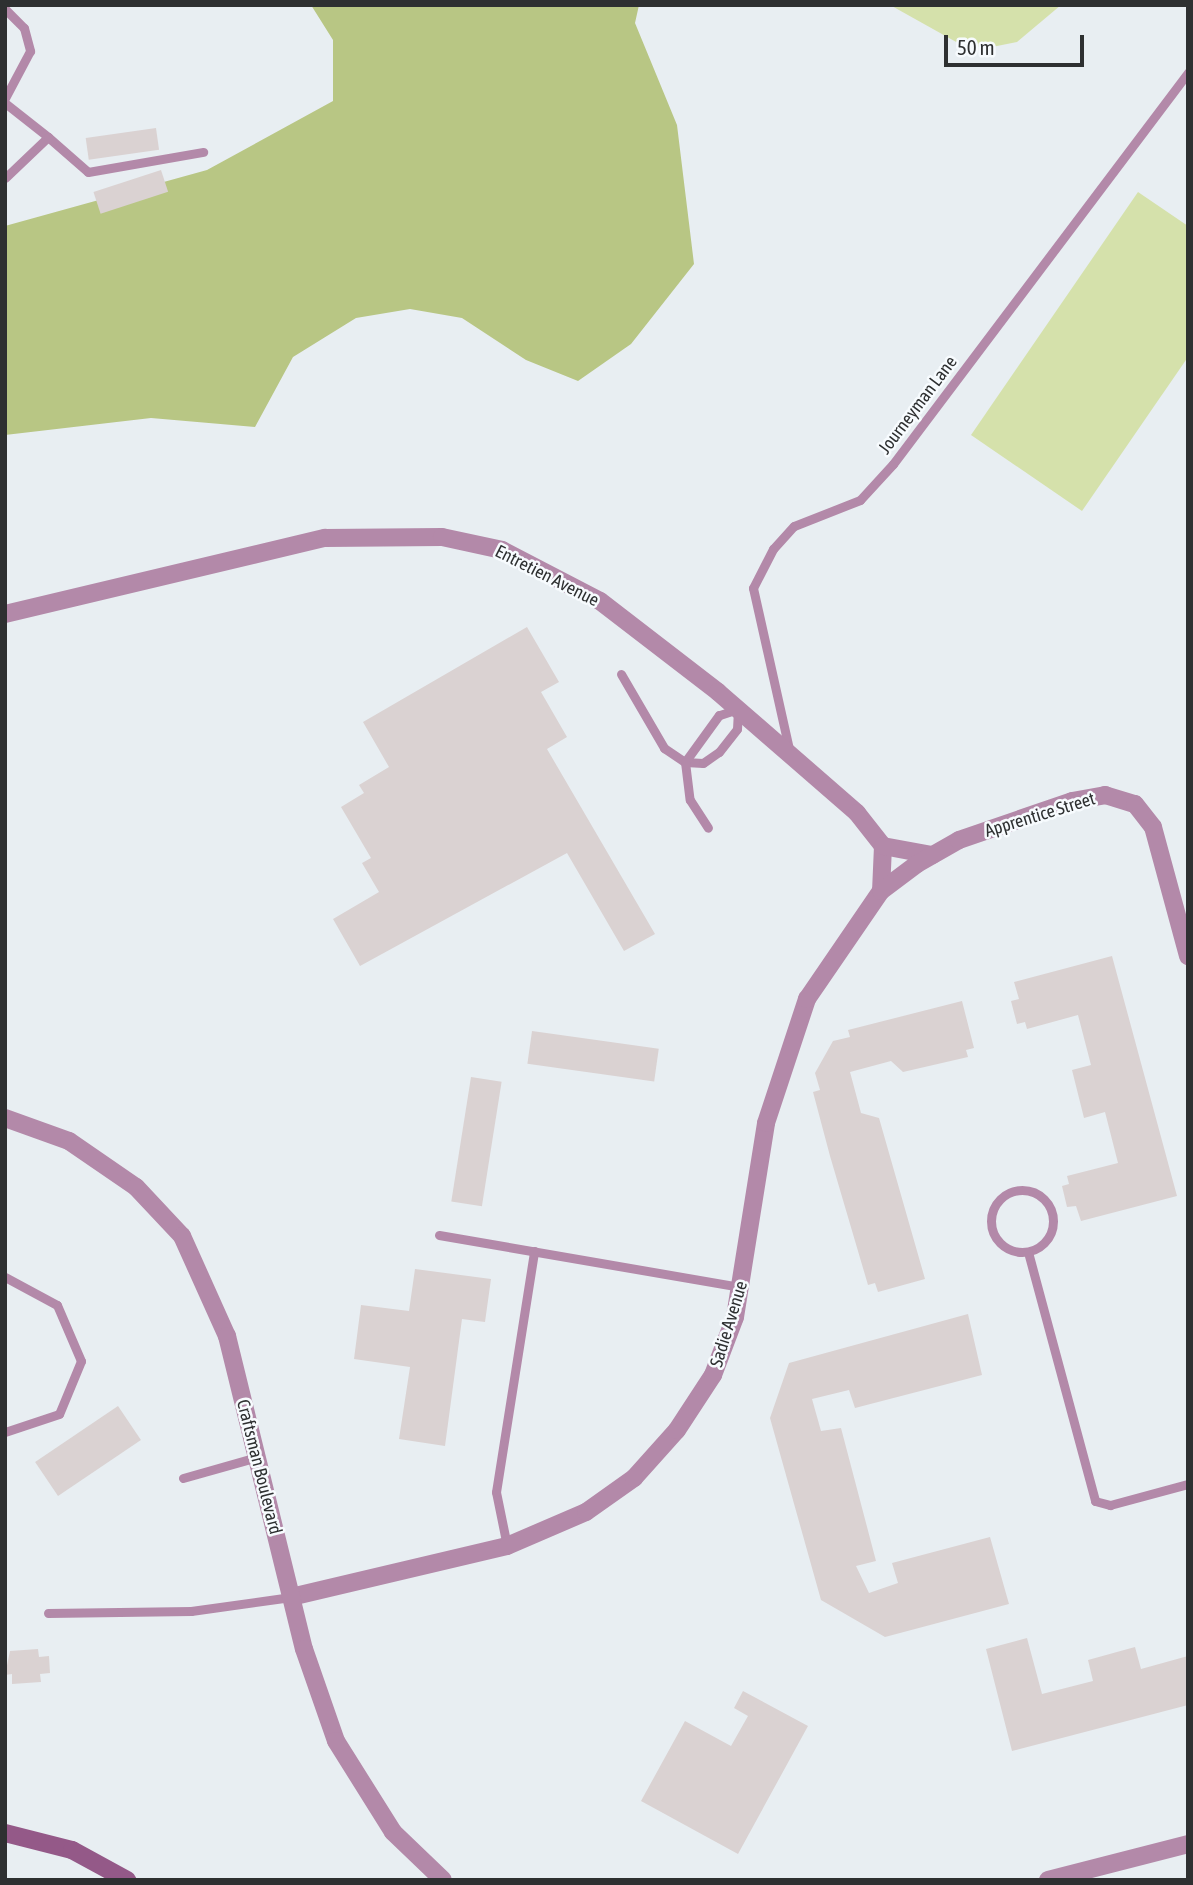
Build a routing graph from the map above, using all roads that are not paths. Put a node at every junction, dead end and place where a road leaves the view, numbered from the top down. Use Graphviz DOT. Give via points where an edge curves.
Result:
graph roads {
  1 [pos="5,9"];
  2 [pos="1188,72"];
  3 [pos="5,97"];
  4 [pos="5,103"];
  5 [pos="48,137"];
  6 [pos="203,152"];
  7 [pos="5,178"];
  8 [pos="5,614"];
  9 [pos="621,674"];
  10 [pos="738,709"];
  11 [pos="790,754"];
  12 [pos="685,762"];
  13 [pos="708,828"];
  14 [pos="883,846"];
  15 [pos="932,856"];
  16 [pos="881,891"];
  17 [pos="1188,956"];
  18 [pos="5,1118"];
  19 [pos="439,1235"];
  20 [pos="534,1251"];
  21 [pos="1028,1252"];
  22 [pos="5,1277"];
  23 [pos="742,1287"];
  24 [pos="5,1432"];
  25 [pos="257,1457"];
  26 [pos="183,1478"];
  27 [pos="1188,1484"];
  28 [pos="508,1546"];
  29 [pos="291,1597"];
  30 [pos="48,1613"];
  31 [pos="5,1833"];
  32 [pos="1188,1844"];
  33 [pos="127,1880"];
  34 [pos="443,1880"];
  35 [pos="1048,1880"];
  1 -- 3 [label="lane" via="24,28 30,51"];
  2 -- 11 [label="lane, Journeyman Lane" via="893,464 860,500 794,526 773,549 753,588"];
  4 -- 5 [label="lane"];
  5 -- 6 [label="lane" via="88,172"];
  5 -- 7 [label="lane"];
  8 -- 10 [label="street, Entretien Avenue" via="326,538 442,537 502,550 600,601"];
  9 -- 12 [label="lane" via="664,748"];
  10 -- 11 [label="street, Entretien Avenue"];
  10 -- 12 [label="lane" via="719,715 691,745"];
  10 -- 12 [label="lane" via="737,729 719,751 703,763"];
  11 -- 14 [label="street, Entretien Avenue" via="857,813"];
  12 -- 13 [label="lane" via="690,800"];
  14 -- 15 [label="street"];
  14 -- 16 [label="street"];
  15 -- 16 [label="street, Apprentice Street"];
  15 -- 17 [label="street, Apprentice Street" via="1072,801 1105,795 1135,804 1153,827"];
  16 -- 23 [label="street, Sadie Avenue" via="807,999 766,1123"];
  18 -- 25 [label="street, Craftsman Boulevard" via="69,1141 136,1187 182,1236 212,1292"];
  19 -- 20 [label="lane"];
  20 -- 23 [label="lane"];
  20 -- 28 [label="lane" via="496,1492"];
  21 -- 21 [label="lane" via="1049,1238 1053,1213 1037,1193 1012,1191 1000,1198 990,1223 1000,1244"];
  21 -- 27 [label="lane" via="1095,1501 1110,1505"];
  22 -- 24 [label="lane" via="57,1305 81,1362 59,1414"];
  23 -- 28 [label="street, Sadie Avenue" via="713,1375 669,1440 634,1478 586,1512"];
  25 -- 26 [label="lane"];
  25 -- 29 [label="street, Craftsman Boulevard"];
  28 -- 29 [label="street, Sadie Avenue"];
  29 -- 30 [label="lane" via="191,1611"];
  29 -- 34 [label="street, Craftsman Boulevard" via="336,1741 393,1832"];
  31 -- 33 [label="main road" via="72,1850"];
  32 -- 35 [label="street"];
}
